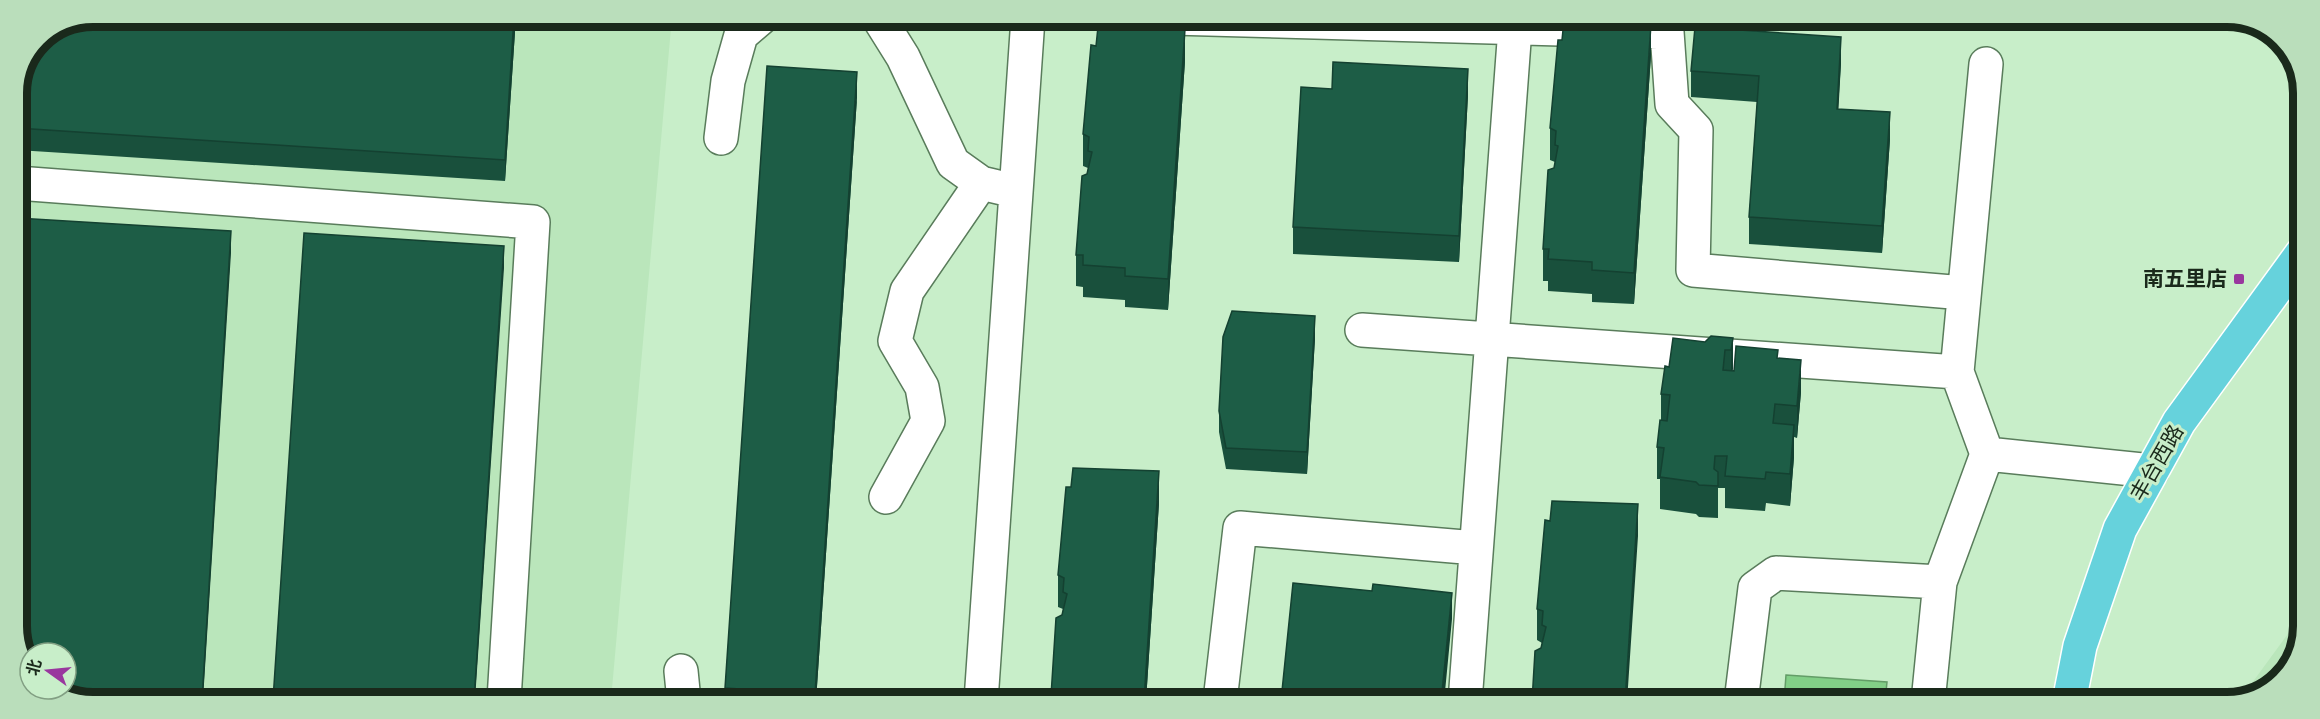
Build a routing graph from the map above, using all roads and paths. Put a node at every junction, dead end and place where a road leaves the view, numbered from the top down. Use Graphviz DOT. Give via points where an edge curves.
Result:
graph roads {
  1 [pos="750,27"];
  2 [pos="884,27"];
  3 [pos="1027,27"];
  4 [pos="1481,27"];
  5 [pos="1515,28"];
  6 [pos="1986,64"];
  7 [pos="722,138"];
  8 [pos="981,183"];
  9 [pos="27,184"];
  10 [pos="1016,191"];
  11 [pos="2293,264"];
  12 [pos="1964,293"];
  13 [pos="1362,330"];
  14 [pos="1491,339"];
  15 [pos="1957,372"];
  16 [pos="1987,453"];
  17 [pos="2152,471"];
  18 [pos="886,497"];
  19 [pos="1476,548"];
  20 [pos="1940,582"];
  21 [pos="504,692"];
  22 [pos="982,692"];
  23 [pos="1221,692"];
  24 [pos="1466,692"];
  25 [pos="1742,692"];
  26 [pos="1929,692"];
  27 [pos="2071,692"];
  1 -- 7 [label="street" via="741,35 728,81"];
  2 -- 8 [label="street" via="903,57 953,163"];
  3 -- 10 [label="street"];
  4 -- 5 [label="street"];
  5 -- 12 [label="street" via="1667,32 1672,104 1696,130 1693,270"];
  5 -- 14 [label="street"];
  6 -- 12 [label="street"];
  8 -- 10 [label="street"];
  8 -- 18 [label="street" via="907,291 895,341 922,387 928,421"];
  9 -- 21 [label="street" via="533,222"];
  10 -- 22 [label="street"];
  11 -- 17 [label="main road, 丰台西路" via="2179,422"];
  12 -- 15 [label="street"];
  13 -- 14 [label="street"];
  14 -- 15 [label="street"];
  14 -- 19 [label="street"];
  15 -- 16 [label="street"];
  16 -- 17 [label="street"];
  16 -- 20 [label="street"];
  17 -- 27 [label="main road, 丰台西路" via="2120,529 2080,646"];
  19 -- 23 [label="street" via="1240,528"];
  19 -- 24 [label="street"];
  20 -- 25 [label="street" via="1776,573 1755,588"];
  20 -- 26 [label="street"];
}
